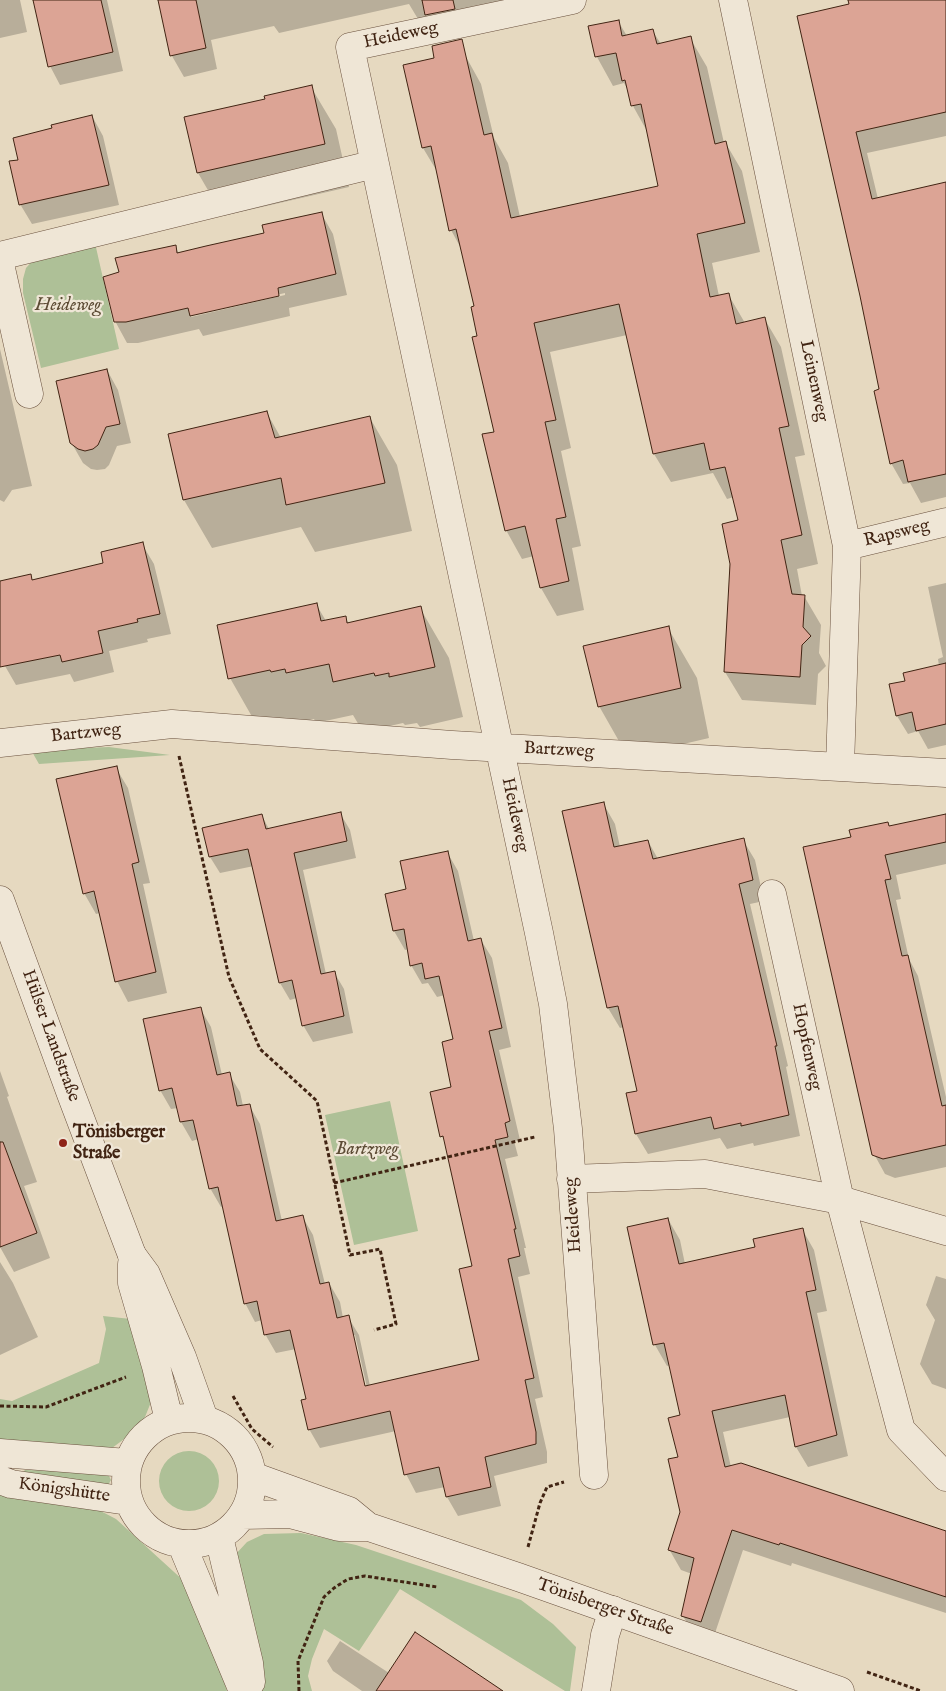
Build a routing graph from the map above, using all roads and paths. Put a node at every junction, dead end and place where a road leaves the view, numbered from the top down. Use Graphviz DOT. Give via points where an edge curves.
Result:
graph roads {
  1 [pos="572,0"];
  2 [pos="733,0"];
  3 [pos="375,164"];
  4 [pos="0,256"];
  5 [pos="0,264"];
  6 [pos="29,394"];
  7 [pos="946,522"];
  8 [pos="847,546"];
  9 [pos="172,724"];
  10 [pos="0,743"];
  11 [pos="499,747"];
  12 [pos="840,767"];
  13 [pos="946,773"];
  14 [pos="772,894"];
  15 [pos="0,900"];
  16 [pos="568,1129"];
  17 [pos="571,1178"];
  18 [pos="334,1183"];
  19 [pos="840,1200"];
  20 [pos="946,1231"];
  21 [pos="132,1255"];
  22 [pos="374,1330"];
  23 [pos="156,1366"];
  24 [pos="232,1395"];
  25 [pos="0,1406"];
  26 [pos="204,1419"];
  27 [pos="169,1420"];
  28 [pos="278,1452"];
  29 [pos="0,1453"];
  30 [pos="128,1463"];
  31 [pos="594,1474"];
  32 [pos="252,1476"];
  33 [pos="946,1477"];
  34 [pos="0,1480"];
  35 [pos="128,1501"];
  36 [pos="242,1515"];
  37 [pos="369,1527"];
  38 [pos="219,1537"];
  39 [pos="182,1545"];
  40 [pos="527,1553"];
  41 [pos="441,1587"];
  42 [pos="613,1610"];
  43 [pos="243,1691"];
  44 [pos="251,1691"];
  45 [pos="299,1691"];
  46 [pos="596,1691"];
  47 [pos="840,1691"];
  1 -- 3 [label="street, Heideweg" via="350,47"];
  2 -- 8 [label="street, Leinenweg"];
  3 -- 4 [label="street"];
  3 -- 11 [label="street, Heideweg"];
  5 -- 6 [label="street"];
  7 -- 8 [label="street, Rapsweg"];
  8 -- 12 [label="street, Leinenweg"];
  9 -- 10 [label="street, Bartzweg"];
  9 -- 11 [label="street, Bartzweg"];
  9 -- 18 [label="path" via="229,977 260,1049 317,1101"];
  11 -- 12 [label="street, Bartzweg"];
  11 -- 16 [label="street, Heideweg" via="553,1004"];
  12 -- 13 [label="street, Bartzweg"];
  14 -- 19 [label="street, Hopfenweg"];
  15 -- 21 [label="street, Hülser Landstraße"];
  16 -- 17 [label="street, Heideweg"];
  16 -- 18 [label="path"];
  17 -- 19 [label="street" via="704,1174"];
  17 -- 31 [label="street, Heideweg"];
  18 -- 22 [label="path" via="350,1255 380,1249 396,1324"];
  19 -- 20 [label="street"];
  19 -- 33 [label="street, Hopfenweg" via="901,1430"];
  21 -- 23 [label="street, Hülser Landstraße" via="132,1283"];
  21 -- 26 [label="street, Hülser Landstraße" via="146,1274 182,1357"];
  23 -- 25 [label="path" via="46,1407"];
  23 -- 27 [label="street, Hülser Landstraße"];
  24 -- 28 [label="path" via="252,1429"];
  26 -- 27 [label="street"];
  26 -- 32 [label="street" via="222,1427 237,1440 247,1457"];
  27 -- 30 [label="street" via="136,1444"];
  29 -- 30 [label="street, Königshütte"];
  30 -- 35 [label="street" via="125,1482"];
  31 -- 40 [label="path" via="547,1487"];
  32 -- 36 [label="street" via="250,1496"];
  32 -- 37 [label="street, Tönisberger Straße" via="349,1512"];
  34 -- 35 [label="street, Königshütte"];
  35 -- 39 [label="street" via="140,1522 159,1537"];
  36 -- 37 [label="street, Tönisberger Straße" via="290,1514 339,1527"];
  36 -- 38 [label="street"];
  37 -- 42 [label="street, Tönisberger Straße"];
  38 -- 39 [label="street" via="201,1544"];
  38 -- 44 [label="street" via="249,1663"];
  39 -- 43 [label="street"];
  41 -- 45 [label="path" via="365,1576 348,1579 334,1588 324,1597 298,1661"];
  42 -- 46 [label="street" via="605,1635"];
  42 -- 47 [label="street, Tönisberger Straße"];
}
